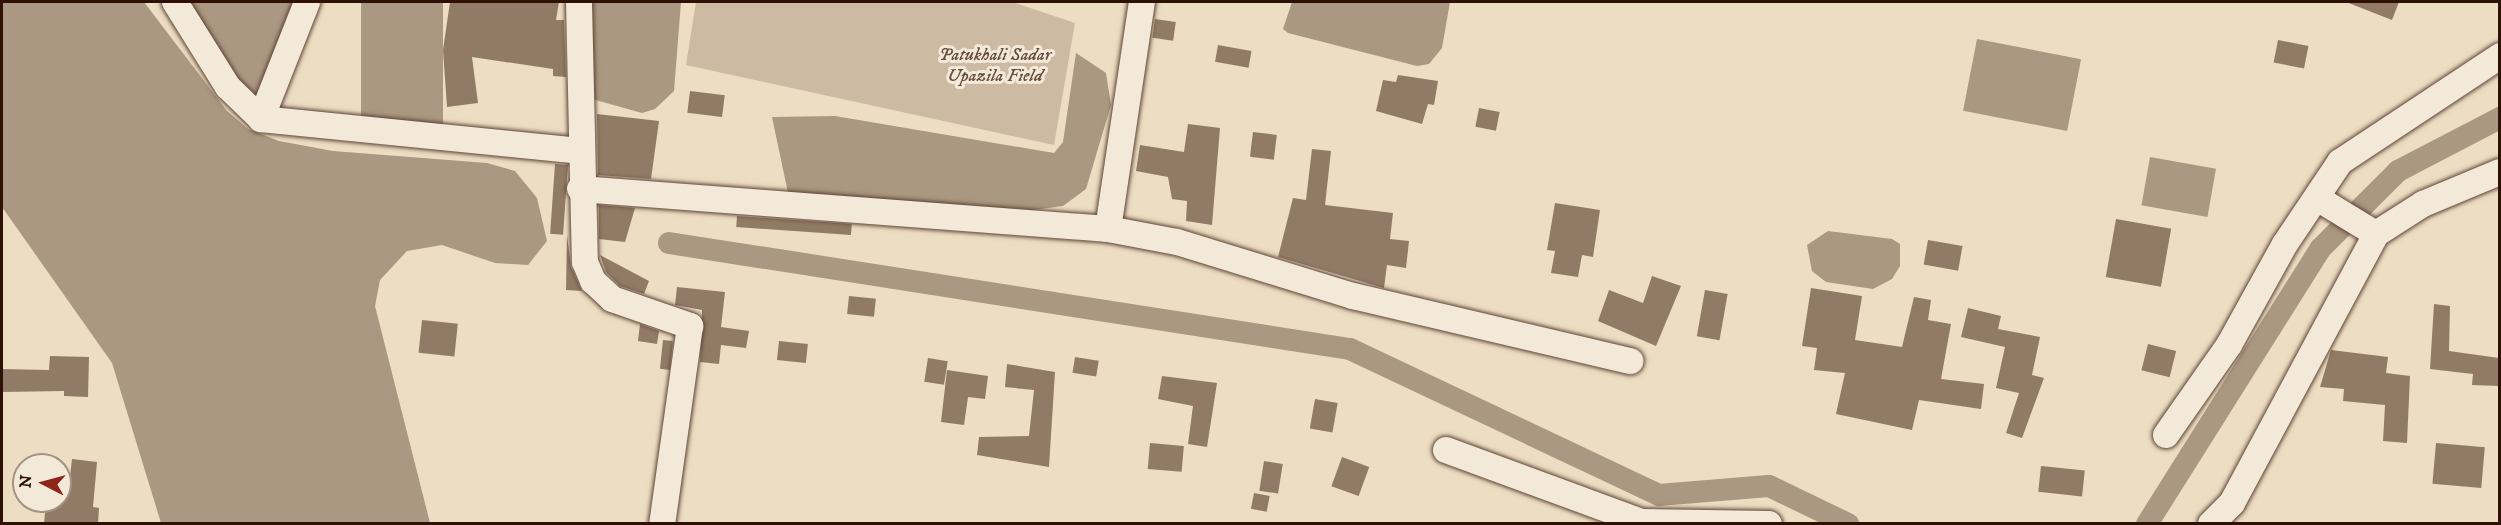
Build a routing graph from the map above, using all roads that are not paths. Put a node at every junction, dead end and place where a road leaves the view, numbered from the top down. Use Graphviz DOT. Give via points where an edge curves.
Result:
graph roads {
  1 [pos="175,2"];
  2 [pos="307,2"];
  3 [pos="579,2"];
  4 [pos="1142,2"];
  5 [pos="2499,56"];
  6 [pos="261,119"];
  7 [pos="579,151"];
  8 [pos="2499,172"];
  9 [pos="580,189"];
  10 [pos="2317,198"];
  11 [pos="1108,229"];
  12 [pos="2376,234"];
  13 [pos="1631,361"];
  14 [pos="2166,435"];
  15 [pos="1446,450"];
  16 [pos="662,524"];
  17 [pos="1769,524"];
  18 [pos="2211,524"];
  1 -- 6 [label="street" via="228,87"];
  2 -- 6 [label="street"];
  3 -- 7 [label="street"];
  4 -- 11 [label="street"];
  5 -- 10 [label="street" via="2340,162"];
  6 -- 7 [label="street"];
  7 -- 9 [label="street"];
  8 -- 12 [label="street" via="2424,204"];
  9 -- 11 [label="street"];
  9 -- 16 [label="street" via="585,262 593,281 612,299 690,326"];
  10 -- 12 [label="street"];
  10 -- 14 [label="street" via="2229,345"];
  11 -- 13 [label="street" via="1177,242 1353,296"];
  12 -- 18 [label="street" via="2232,503"];
  15 -- 17 [label="street" via="1642,522"];
}
